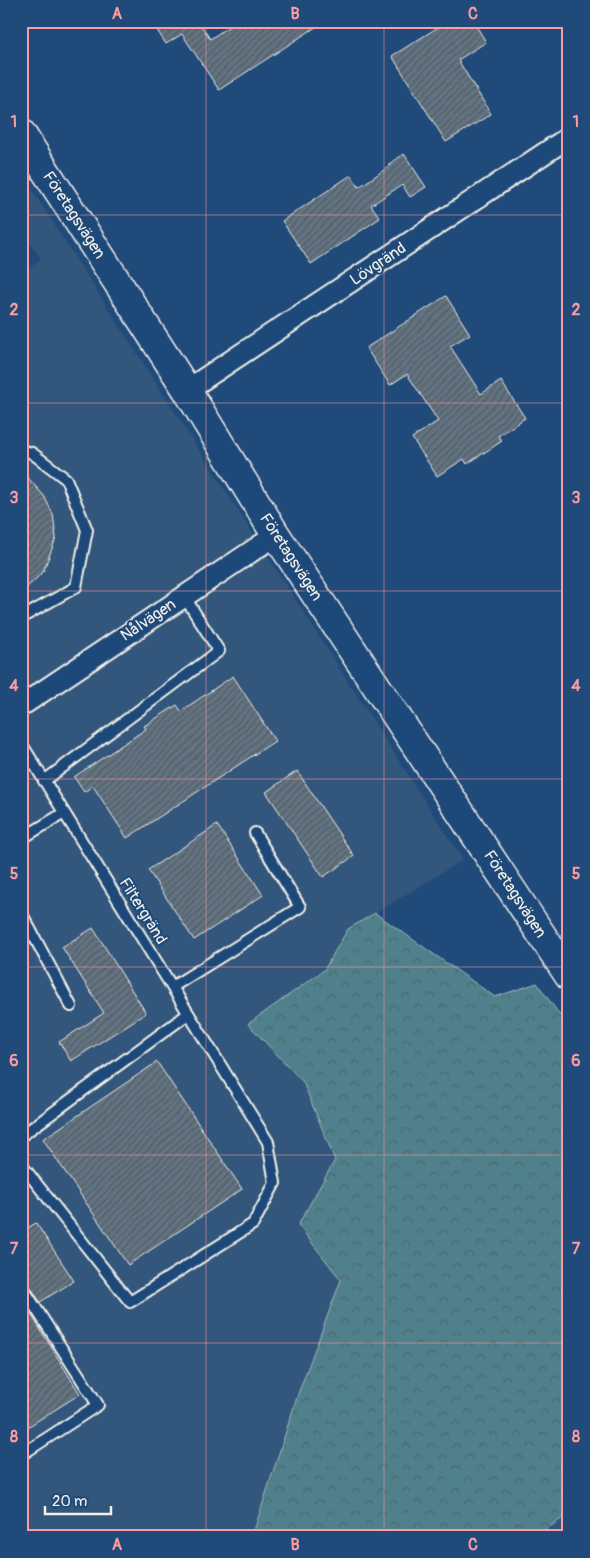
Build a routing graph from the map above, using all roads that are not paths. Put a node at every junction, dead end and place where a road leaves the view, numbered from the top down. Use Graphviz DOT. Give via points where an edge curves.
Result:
graph roads {
  1 [pos="569,137"];
  2 [pos="25,145"];
  3 [pos="187,390"];
  4 [pos="21,450"];
  5 [pos="276,535"];
  6 [pos="184,596"];
  7 [pos="21,618"];
  8 [pos="21,706"];
  9 [pos="21,743"];
  10 [pos="44,781"];
  11 [pos="64,813"];
  12 [pos="255,833"];
  13 [pos="21,839"];
  14 [pos="21,912"];
  15 [pos="569,976"];
  16 [pos="172,987"];
  17 [pos="71,1006"];
  18 [pos="188,1014"];
  19 [pos="21,1136"];
  20 [pos="21,1164"];
  21 [pos="21,1284"];
  22 [pos="21,1456"];
  1 -- 3 [label="street, Lövgränd"];
  2 -- 3 [label="street, Företagsvägen"];
  3 -- 5 [label="street, Företagsvägen"];
  4 -- 7 [label="lane" via="32,453 66,479 87,530 76,587"];
  5 -- 6 [label="street, Nålvägen"];
  5 -- 15 [label="street, Företagsvägen"];
  6 -- 8 [label="street, Nålvägen"];
  6 -- 10 [label="lane" via="219,651"];
  9 -- 10 [label="lane, Filtergränd"];
  10 -- 11 [label="lane, Filtergränd"];
  11 -- 13 [label="lane"];
  11 -- 16 [label="lane, Filtergränd"];
  12 -- 16 [label="lane" via="300,907"];
  14 -- 17 [label="lane"];
  16 -- 18 [label="lane, Filtergränd"];
  18 -- 19 [label="lane"];
  18 -- 20 [label="lane, Filtergränd" via="268,1142 275,1183 252,1224 130,1302"];
  21 -- 22 [label="lane" via="98,1405"];
}
